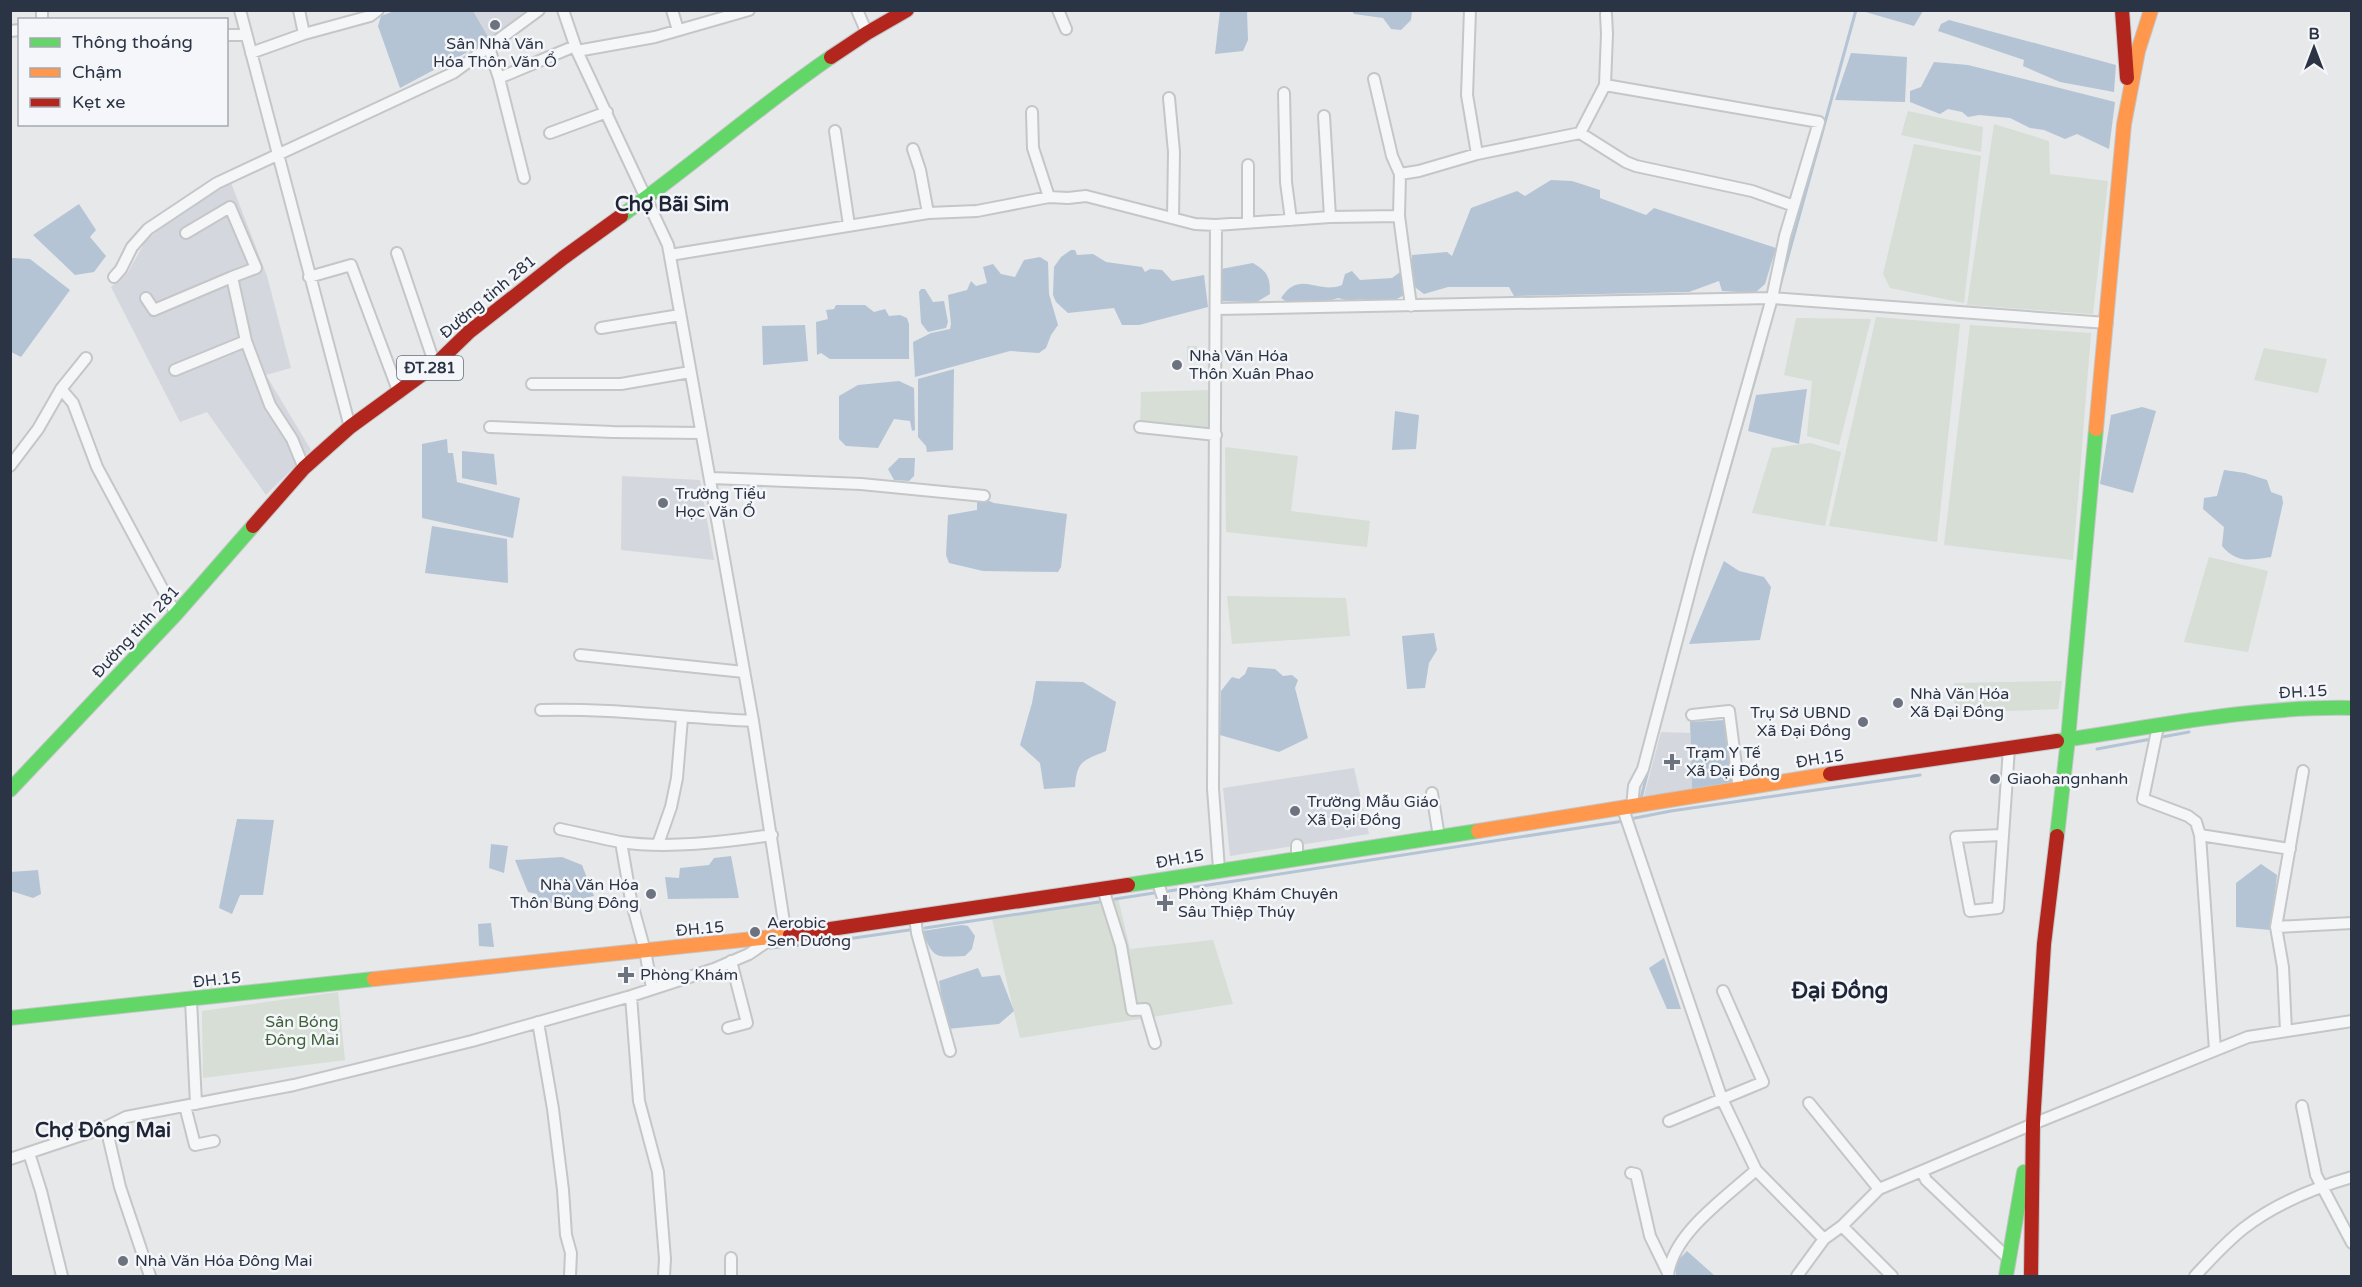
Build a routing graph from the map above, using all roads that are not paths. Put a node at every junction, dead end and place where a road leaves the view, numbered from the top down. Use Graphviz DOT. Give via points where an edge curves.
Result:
graph roads {
  1 [pos="240,10"];
  2 [pos="299,10"];
  3 [pos="539,10"];
  4 [pos="562,10"];
  5 [pos="672,10"];
  6 [pos="749,10"];
  7 [pos="857,10"];
  8 [pos="907,10"];
  9 [pos="1058,10"];
  10 [pos="1470,10"];
  11 [pos="2122,10"];
  12 [pos="2151,10"];
  13 [pos="372,12"];
  14 [pos="1606,14"];
  15 [pos="1066,29"];
  16 [pos="678,30"];
  17 [pos="867,33"];
  18 [pos="304,34"];
  19 [pos="228,35"];
  20 [pos="246,35"];
  21 [pos="489,48"];
  22 [pos="576,49"];
  23 [pos="251,53"];
  24 [pos="499,78"];
  25 [pos="1374,79"];
  26 [pos="1605,85"];
  27 [pos="1284,93"];
  28 [pos="1169,98"];
  29 [pos="2129,99"];
  30 [pos="607,112"];
  31 [pos="1032,112"];
  32 [pos="1324,116"];
  33 [pos="835,131"];
  34 [pos="550,133"];
  35 [pos="1580,133"];
  36 [pos="913,149"];
  37 [pos="1477,154"];
  38 [pos="277,156"];
  39 [pos="1248,165"];
  40 [pos="1400,174"];
  41 [pos="524,178"];
  42 [pos="1049,197"];
  43 [pos="648,198"];
  44 [pos="1794,206"];
  45 [pos="928,213"];
  46 [pos="1399,216"];
  47 [pos="1330,217"];
  48 [pos="1173,218"];
  49 [pos="1291,220"];
  50 [pos="1248,223"];
  51 [pos="849,225"];
  52 [pos="1216,225"];
  53 [pos="186,233"];
  54 [pos="397,253"];
  55 [pos="670,255"];
  56 [pos="114,277"];
  57 [pos="232,277"];
  58 [pos="309,277"];
  59 [pos="146,298"];
  60 [pos="1772,298"];
  61 [pos="1411,306"];
  62 [pos="1216,309"];
  63 [pos="680,315"];
  64 [pos="2107,323"];
  65 [pos="601,328"];
  66 [pos="246,340"];
  67 [pos="86,358"];
  68 [pos="435,365"];
  69 [pos="175,370"];
  70 [pos="690,372"];
  71 [pos="532,384"];
  72 [pos="61,389"];
  73 [pos="399,393"];
  74 [pos="350,427"];
  75 [pos="490,427"];
  76 [pos="1140,427"];
  77 [pos="701,433"];
  78 [pos="1215,435"];
  79 [pos="10,466"];
  80 [pos="304,468"];
  81 [pos="711,478"];
  82 [pos="984,496"];
  83 [pos="176,614"];
  84 [pos="580,655"];
  85 [pos="744,672"];
  86 [pos="2352,708"];
  87 [pos="541,710"];
  88 [pos="1692,716"];
  89 [pos="682,718"];
  90 [pos="753,721"];
  91 [pos="2158,726"];
  92 [pos="2068,739"];
  93 [pos="2009,748"];
  94 [pos="2303,771"];
  95 [pos="1739,789"];
  96 [pos="10,790"];
  97 [pos="1432,793"];
  98 [pos="1627,808"];
  99 [pos="560,829"];
  100 [pos="2002,835"];
  101 [pos="2200,835"];
  102 [pos="772,836"];
  103 [pos="1439,837"];
  104 [pos="621,842"];
  105 [pos="658,844"];
  106 [pos="2290,849"];
  107 [pos="1219,869"];
  108 [pos="1157,880"];
  109 [pos="1103,889"];
  110 [pos="1164,898"];
  111 [pos="915,916"];
  112 [pos="2352,923"];
  113 [pos="2276,927"];
  114 [pos="780,936"];
  115 [pos="645,951"];
  116 [pos="731,962"];
  117 [pos="652,988"];
  118 [pos="1724,991"];
  119 [pos="631,996"];
  120 [pos="191,1000"];
  121 [pos="10,1018"];
  122 [pos="2352,1021"];
  123 [pos="538,1022"];
  124 [pos="728,1028"];
  125 [pos="2286,1031"];
  126 [pos="1155,1043"];
  127 [pos="2215,1050"];
  128 [pos="950,1051"];
  129 [pos="1722,1098"];
  130 [pos="1809,1103"];
  131 [pos="190,1105"];
  132 [pos="2302,1106"];
  133 [pos="1669,1121"];
  134 [pos="2033,1124"];
  135 [pos="106,1127"];
  136 [pos="214,1141"];
  137 [pos="29,1153"];
  138 [pos="10,1158"];
  139 [pos="1756,1170"];
  140 [pos="1922,1171"];
  141 [pos="1631,1173"];
  142 [pos="2352,1177"];
  143 [pos="2320,1187"];
  144 [pos="1879,1189"];
  145 [pos="1842,1226"];
  146 [pos="1824,1239"];
  147 [pos="2352,1243"];
  148 [pos="731,1258"];
  149 [pos="2009,1259"];
  150 [pos="1668,1275"];
  151 [pos="62,1276"];
  152 [pos="150,1276"];
  153 [pos="570,1276"];
  154 [pos="664,1276"];
  155 [pos="731,1276"];
  156 [pos="1797,1276"];
  157 [pos="1892,1276"];
  158 [pos="2006,1276"];
  159 [pos="2031,1276"];
  160 [pos="2194,1276"];
  1 -- 20 [label="street"];
  2 -- 18 [label="street"];
  3 -- 21 [label="street"];
  4 -- 22 [label="street"];
  5 -- 16 [label="street"];
  6 -- 16 [label="street"];
  7 -- 17 [label="street"];
  8 -- 17 [label="main road, Đường tỉnh 281 / ĐT.281"];
  9 -- 15 [label="street"];
  10 -- 37 [label="street" via="1467,95"];
  11 -- 29 [label="main road"];
  12 -- 29 [label="main road"];
  13 -- 18 [label="street"];
  14 -- 26 [label="street"];
  16 -- 22 [label="street"];
  17 -- 43 [label="main road, Đường tỉnh 281 / ĐT.281" via="786,88"];
  18 -- 23 [label="street"];
  19 -- 20 [label="street"];
  20 -- 23 [label="street"];
  21 -- 24 [label="street"];
  21 -- 38 [label="street" via="453,73"];
  22 -- 24 [label="street"];
  22 -- 30 [label="street"];
  23 -- 38 [label="street"];
  24 -- 41 [label="street"];
  25 -- 40 [label="street"];
  26 -- 35 [label="street"];
  26 -- 44 [label="street" via="1819,122"];
  27 -- 49 [label="street"];
  28 -- 48 [label="street" via="1174,152"];
  29 -- 64 [label="main road"];
  30 -- 34 [label="street"];
  30 -- 43 [label="street"];
  31 -- 42 [label="street" via="1033,148"];
  32 -- 47 [label="street"];
  33 -- 51 [label="street"];
  35 -- 37 [label="street"];
  35 -- 44 [label="street" via="1636,166 1752,191"];
  36 -- 45 [label="street"];
  37 -- 40 [label="street"];
  38 -- 56 [label="street" via="217,183 148,229"];
  38 -- 58 [label="street"];
  39 -- 50 [label="street"];
  40 -- 46 [label="street"];
  42 -- 45 [label="street" via="977,211"];
  42 -- 48 [label="street" via="1086,196"];
  43 -- 55 [label="street"];
  43 -- 68 [label="main road, Đường tỉnh 281 / ĐT.281" via="563,258 469,332"];
  44 -- 60 [label="street"];
  45 -- 51 [label="street"];
  46 -- 47 [label="street"];
  46 -- 61 [label="street"];
  47 -- 49 [label="street"];
  48 -- 52 [label="street"];
  49 -- 50 [label="street"];
  50 -- 52 [label="street"];
  51 -- 55 [label="street"];
  52 -- 62 [label="street"];
  53 -- 57 [label="street" via="230,207 256,268"];
  54 -- 68 [label="street"];
  55 -- 63 [label="street"];
  57 -- 59 [label="street" via="154,310"];
  57 -- 66 [label="street"];
  58 -- 73 [label="street" via="351,265"];
  58 -- 74 [label="street"];
  60 -- 61 [label="street"];
  60 -- 64 [label="street"];
  60 -- 98 [label="street" via="1643,769"];
  61 -- 62 [label="street"];
  62 -- 78 [label="street"];
  63 -- 65 [label="street"];
  63 -- 70 [label="street"];
  64 -- 92 [label="main road"];
  66 -- 69 [label="street"];
  66 -- 80 [label="street" via="270,405 292,439"];
  67 -- 72 [label="street"];
  68 -- 73 [label="main road, Đường tỉnh 281 / ĐT.281"];
  70 -- 71 [label="street" via="621,384"];
  70 -- 77 [label="street"];
  72 -- 79 [label="street"];
  72 -- 83 [label="street" via="73,403 97,467"];
  73 -- 74 [label="main road, Đường tỉnh 281 / ĐT.281"];
  74 -- 80 [label="main road, Đường tỉnh 281 / ĐT.281"];
  75 -- 77 [label="street"];
  76 -- 78 [label="street"];
  77 -- 81 [label="street"];
  78 -- 107 [label="street" via="1213,789"];
  80 -- 83 [label="main road, Đường tỉnh 281 / ĐT.281"];
  81 -- 82 [label="street" via="861,484"];
  81 -- 85 [label="street" via="714,526"];
  83 -- 96 [label="main road, Đường tỉnh 281 / ĐT.281"];
  84 -- 85 [label="street"];
  85 -- 90 [label="street"];
  86 -- 91 [label="main road, ĐH.15 / ĐH.15" via="2274,710"];
  87 -- 89 [label="street" via="578,709"];
  88 -- 95 [label="street" via="1729,711"];
  89 -- 90 [label="street"];
  89 -- 105 [label="street" via="677,778"];
  90 -- 102 [label="street"];
  91 -- 92 [label="main road, ĐH.15 / ĐH.15"];
  91 -- 101 [label="street" via="2143,799 2188,816 2196,822"];
  92 -- 93 [label="main road, ĐH.15 / ĐH.15"];
  92 -- 134 [label="main road" via="2044,944"];
  93 -- 95 [label="main road, ĐH.15 / ĐH.15" via="1806,775"];
  93 -- 100 [label="street"];
  94 -- 106 [label="street"];
  95 -- 98 [label="main road, ĐH.15 / ĐH.15" via="1676,796"];
  97 -- 103 [label="street"];
  98 -- 103 [label="main road, ĐH.15 / ĐH.15"];
  98 -- 129 [label="street"];
  99 -- 104 [label="street"];
  100 -- 100 [label="street" via="1998,908 1970,910 1956,837"];
  101 -- 106 [label="street"];
  101 -- 127 [label="street"];
  102 -- 105 [label="street"];
  102 -- 114 [label="street"];
  103 -- 107 [label="main road, ĐH.15 / ĐH.15" via="1297,852"];
  104 -- 105 [label="street"];
  104 -- 115 [label="street"];
  106 -- 113 [label="street"];
  107 -- 108 [label="main road, ĐH.15 / ĐH.15"];
  108 -- 109 [label="main road, ĐH.15 / ĐH.15"];
  108 -- 110 [label="street"];
  109 -- 111 [label="main road, ĐH.15 / ĐH.15"];
  109 -- 126 [label="street" via="1121,946 1132,1010 1145,1009"];
  111 -- 114 [label="main road, ĐH.15 / ĐH.15"];
  111 -- 128 [label="street"];
  112 -- 113 [label="street"];
  113 -- 125 [label="street" via="2283,967"];
  114 -- 115 [label="main road, ĐH.15 / ĐH.15"];
  114 -- 116 [label="street"];
  115 -- 117 [label="street"];
  115 -- 120 [label="main road, ĐH.15 / ĐH.15"];
  116 -- 117 [label="street"];
  116 -- 124 [label="street" via="747,1023"];
  117 -- 119 [label="street"];
  118 -- 129 [label="street" via="1763,1082"];
  119 -- 123 [label="street"];
  119 -- 154 [label="street" via="639,1101 658,1172"];
  120 -- 121 [label="main road, ĐH.15 / ĐH.15"];
  120 -- 131 [label="street"];
  122 -- 125 [label="street"];
  123 -- 131 [label="street" via="294,1085"];
  123 -- 153 [label="street" via="554,1109 571,1253"];
  125 -- 127 [label="street" via="2248,1037"];
  127 -- 134 [label="street"];
  129 -- 133 [label="street"];
  129 -- 139 [label="street"];
  130 -- 144 [label="street"];
  131 -- 135 [label="street" via="126,1117"];
  131 -- 136 [label="street" via="195,1145"];
  132 -- 143 [label="street"];
  134 -- 140 [label="street"];
  134 -- 149 [label="main road"];
  134 -- 159 [label="main road"];
  135 -- 137 [label="street"];
  135 -- 152 [label="street" via="120,1187"];
  137 -- 138 [label="street"];
  137 -- 151 [label="street"];
  139 -- 146 [label="street"];
  139 -- 150 [label="street" via="1686,1234 1671,1259"];
  140 -- 144 [label="street"];
  140 -- 149 [label="street" via="1926,1180"];
  141 -- 150 [label="street" via="1636,1174 1650,1236"];
  142 -- 143 [label="street"];
  143 -- 147 [label="street"];
  143 -- 160 [label="street" via="2243,1228"];
  144 -- 145 [label="street"];
  145 -- 146 [label="street"];
  145 -- 157 [label="street"];
  146 -- 156 [label="street"];
  148 -- 155 [label="street"];
  149 -- 158 [label="main road"];
}
